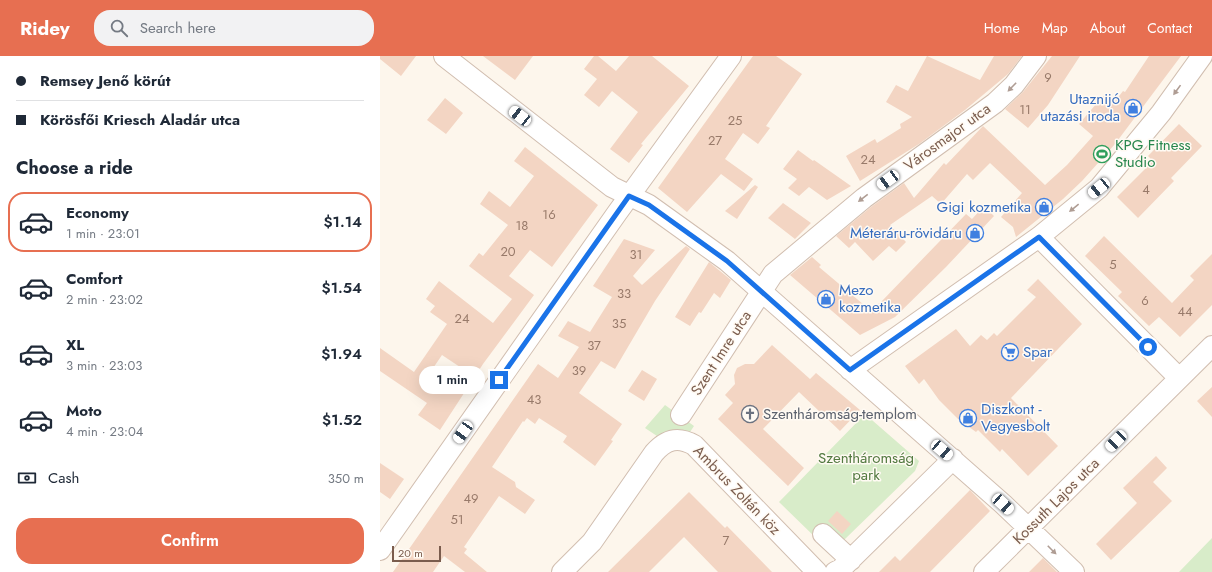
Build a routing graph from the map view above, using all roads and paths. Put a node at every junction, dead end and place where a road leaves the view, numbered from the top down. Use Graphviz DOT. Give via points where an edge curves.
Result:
graph roads {
  1 [pos="444,56"];
  2 [pos="731,56"];
  3 [pos="1036,56"];
  4 [pos="1205,61"];
  5 [pos="629,196"];
  6 [pos="1039,237"];
  7 [pos="761,290"];
  8 [pos="1212,346"];
  9 [pos="850,370"];
  10 [pos="1179,378"];
  11 [pos="681,415"];
  12 [pos="953,460"];
  13 [pos="1029,527"];
  14 [pos="823,534"];
  15 [pos="380,550"];
  16 [pos="851,560"];
  17 [pos="562,572"];
  18 [pos="817,572"];
  19 [pos="835,572"];
  20 [pos="984,572"];
  21 [pos="1074,572"];
  1 -- 5 [label="street" via="612,186"];
  2 -- 5 [label="street"];
  3 -- 7 [label="street, Városmajor utca, one-way" via="1014,85 995,103 864,198 773,274"];
  4 -- 6 [label="street, one-way" via="1099,188"];
  5 -- 7 [label="street" via="649,205 727,261"];
  5 -- 15 [label="street"];
  6 -- 9 [label="street"];
  6 -- 10 [label="street"];
  7 -- 9 [label="street"];
  7 -- 11 [label="street, Szent Imre utca"];
  8 -- 10 [label="street, Kossuth Lajos utca"];
  9 -- 12 [label="street"];
  10 -- 13 [label="street, Kossuth Lajos utca"];
  12 -- 13 [label="street"];
  12 -- 16 [label="street"];
  13 -- 20 [label="street, Kossuth Lajos utca"];
  13 -- 21 [label="street, one-way"];
  14 -- 16 [label="street"];
  16 -- 19 [label="street"];
  17 -- 18 [label="street, Ambrus Zoltán köz" via="592,542 654,453 665,442 675,439 694,445"];
}
